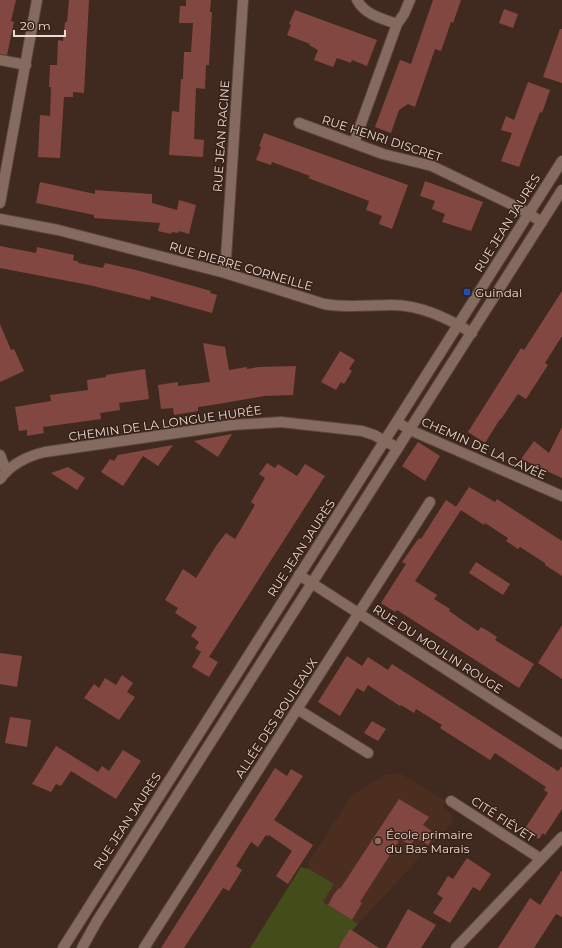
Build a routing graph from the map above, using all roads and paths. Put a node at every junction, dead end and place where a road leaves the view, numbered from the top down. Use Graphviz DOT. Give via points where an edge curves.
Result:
graph roads {
  1 [pos="37,0"];
  2 [pos="243,0"];
  3 [pos="357,0"];
  4 [pos="410,0"];
  5 [pos="397,24"];
  6 [pos="0,60"];
  7 [pos="26,65"];
  8 [pos="299,123"];
  9 [pos="354,143"];
  10 [pos="562,161"];
  11 [pos="562,190"];
  12 [pos="0,203"];
  13 [pos="529,213"];
  14 [pos="0,218"];
  15 [pos="542,222"];
  16 [pos="226,273"];
  17 [pos="458,325"];
  18 [pos="472,333"];
  19 [pos="397,422"];
  20 [pos="410,430"];
  21 [pos="385,440"];
  22 [pos="398,448"];
  23 [pos="0,455"];
  24 [pos="6,470"];
  25 [pos="0,479"];
  26 [pos="562,496"];
  27 [pos="430,502"];
  28 [pos="300,575"];
  29 [pos="312,583"];
  30 [pos="358,613"];
  31 [pos="297,709"];
  32 [pos="562,744"];
  33 [pos="368,753"];
  34 [pos="451,801"];
  35 [pos="562,837"];
  36 [pos="541,859"];
  37 [pos="63,948"];
  38 [pos="82,948"];
  39 [pos="144,948"];
  40 [pos="456,948"];
  1 -- 7 [label="street"];
  2 -- 16 [label="street, RUE JEAN RACINE"];
  3 -- 5 [label="street" via="366,12"];
  4 -- 5 [label="street"];
  5 -- 9 [label="street"];
  6 -- 7 [label="street"];
  7 -- 12 [label="street"];
  8 -- 9 [label="street, RUE HENRI DISCRET"];
  9 -- 13 [label="street, RUE HENRI DISCRET" via="387,155 432,166"];
  10 -- 13 [label="street, RUE JEAN JAURÈS"];
  11 -- 15 [label="street"];
  13 -- 15 [label="street, RUE HENRI DISCRET"];
  13 -- 17 [label="street, RUE JEAN JAURÈS"];
  14 -- 16 [label="street, RUE PIERRE CORNEILLE"];
  15 -- 18 [label="street"];
  16 -- 17 [label="street, RUE PIERRE CORNEILLE" via="324,304 401,305 438,315"];
  17 -- 18 [label="street, RUE PIERRE CORNEILLE"];
  17 -- 19 [label="street, RUE JEAN JAURÈS"];
  18 -- 20 [label="street"];
  19 -- 20 [label="street, CHEMIN DE LA CAVÉE"];
  19 -- 21 [label="street, RUE JEAN JAURÈS"];
  20 -- 22 [label="street"];
  20 -- 26 [label="street, CHEMIN DE LA CAVÉE"];
  21 -- 22 [label="street, CHEMIN DE LA LONGUE HURÉE"];
  21 -- 24 [label="street, CHEMIN DE LA LONGUE HURÉE" via="362,431 316,425 248,423 45,452"];
  21 -- 28 [label="street, RUE JEAN JAURÈS"];
  22 -- 29 [label="street"];
  23 -- 24 [label="street"];
  24 -- 25 [label="street"];
  27 -- 30 [label="street, ALLÉE DES BOULEAUX"];
  28 -- 29 [label="street, RUE DU MOULIN ROUGE"];
  28 -- 37 [label="street, RUE JEAN JAURÈS"];
  29 -- 30 [label="street, RUE DU MOULIN ROUGE"];
  29 -- 38 [label="street"];
  30 -- 31 [label="street, ALLÉE DES BOULEAUX"];
  30 -- 32 [label="street, RUE DU MOULIN ROUGE"];
  31 -- 33 [label="street"];
  31 -- 39 [label="street, ALLÉE DES BOULEAUX"];
  34 -- 36 [label="street, CITÉ FIÉVET"];
  35 -- 36 [label="street"];
  36 -- 40 [label="street"];
}
